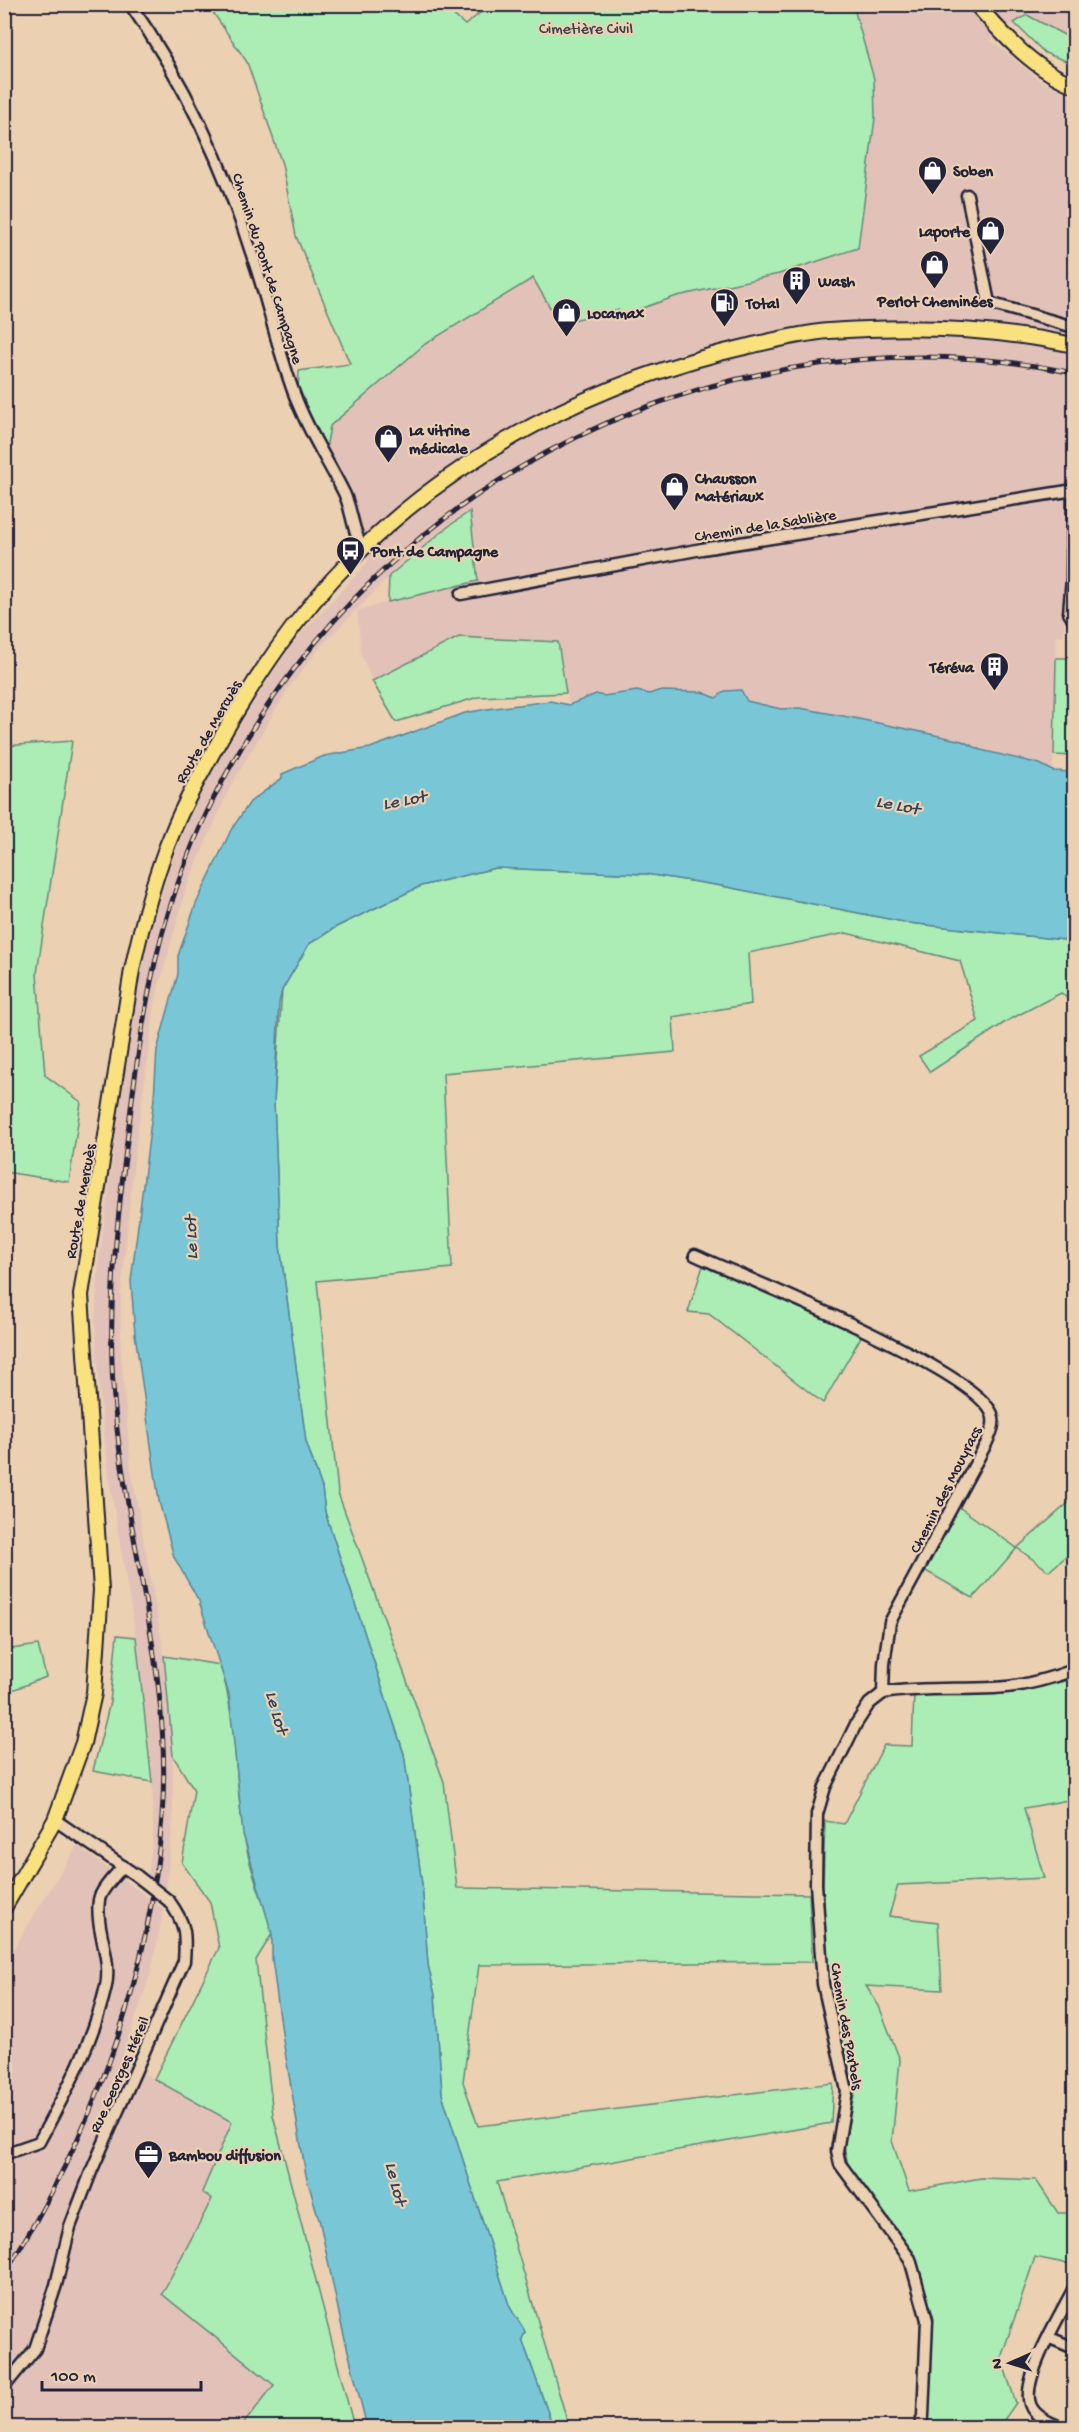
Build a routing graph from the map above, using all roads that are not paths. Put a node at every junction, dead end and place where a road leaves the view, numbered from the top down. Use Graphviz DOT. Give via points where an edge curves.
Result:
graph roads {
  1 [pos="130,4"];
  2 [pos="976,4"];
  3 [pos="1074,85"];
  4 [pos="967,195"];
  5 [pos="1074,327"];
  6 [pos="1074,345"];
  7 [pos="1074,490"];
  8 [pos="363,548"];
  9 [pos="461,594"];
  10 [pos="1074,621"];
  11 [pos="695,1255"];
  12 [pos="1074,1670"];
  13 [pos="883,1693"];
  14 [pos="55,1820"];
  15 [pos="123,1866"];
  16 [pos="4,1908"];
  17 [pos="4,2154"];
  18 [pos="1074,2288"];
  19 [pos="1050,2338"];
  20 [pos="1074,2348"];
  21 [pos="4,2387"];
  22 [pos="1057,2426"];
  23 [pos="919,2427"];
  1 -- 8 [label="street, Chemin du Pont de Campagne" via="155,40 219,165 254,260 295,396 343,490 356,537"];
  2 -- 3 [label="main road" via="1017,48"];
  4 -- 5 [label="street" via="989,303"];
  6 -- 8 [label="main road, Route de Mercuès" via="941,328 827,331 696,359 632,380 523,430 429,493"];
  7 -- 9 [label="street, Chemin de la Sablière" via="702,549"];
  7 -- 10 [label="street" via="1069,613"];
  8 -- 14 [label="main road, Route de Mercuès" via="273,651 222,735 172,831 143,918 81,1295 101,1590 99,1652 83,1743"];
  11 -- 13 [label="street, Chemin des Mouyracs" via="899,1347 944,1371 992,1413 994,1425 986,1444 890,1622"];
  12 -- 13 [label="street" via="996,1688"];
  13 -- 23 [label="street, Chemin des Parbels" via="869,1704 856,1724 825,1787 817,1814 816,1884 823,1984 847,2091 837,2151 840,2164 910,2259 927,2320 923,2416"];
  14 -- 15 [label="street, Rue Georges Héreil"];
  14 -- 16 [label="main road, Route de Mercuès"];
  15 -- 17 [label="street" via="99,1898 106,1983 78,2068 39,2142"];
  15 -- 21 [label="street, Rue Georges Héreil, bridge" via="169,1901 182,1918 184,1962 91,2172 70,2227 34,2349"];
  18 -- 19 [label="street"];
  19 -- 20 [label="street"];
  19 -- 22 [label="street" via="1028,2392 1030,2405 1037,2414"];
}
